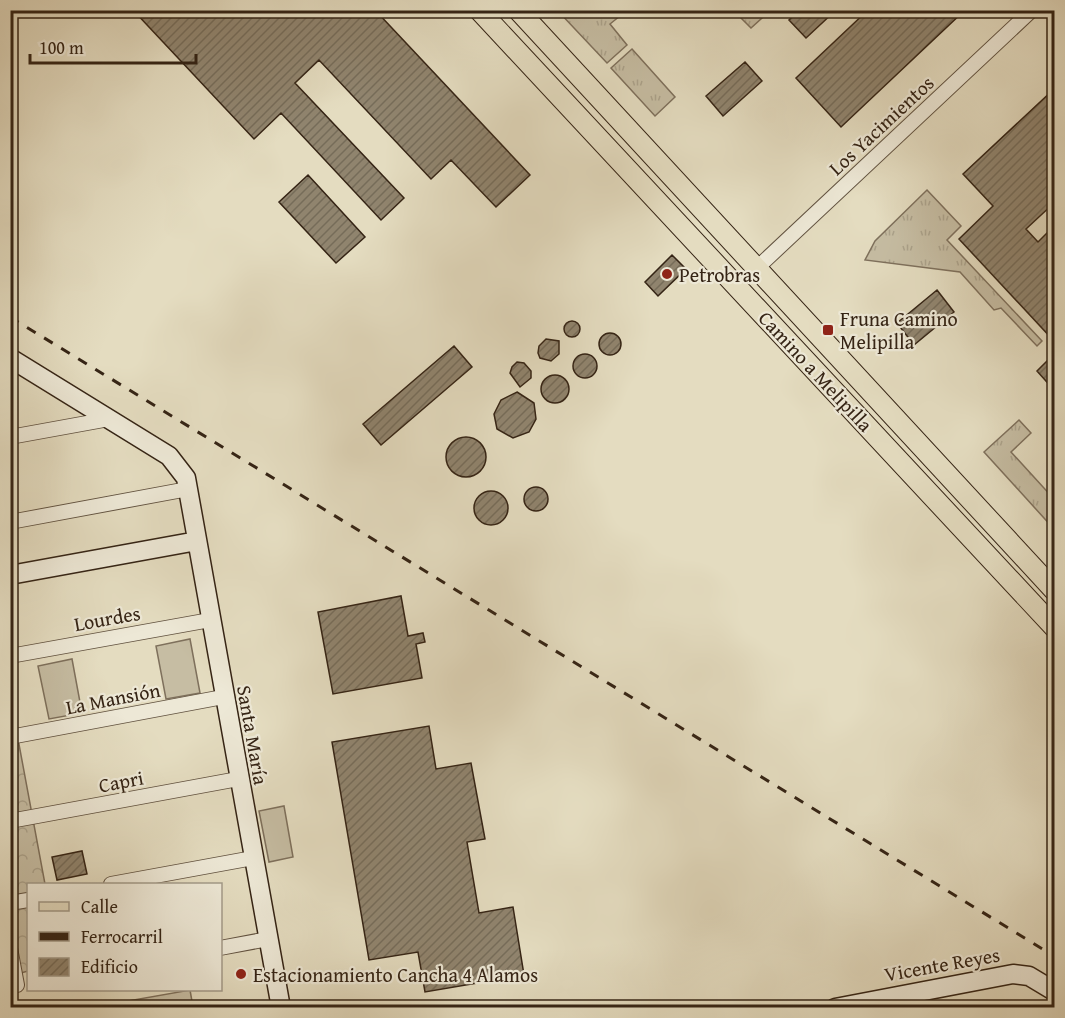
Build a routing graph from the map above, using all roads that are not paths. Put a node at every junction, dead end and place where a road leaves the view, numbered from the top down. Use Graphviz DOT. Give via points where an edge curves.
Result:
graph roads {
  1 [pos="480,10"];
  2 [pos="517,10"];
  3 [pos="1032,10"];
  4 [pos="496,28"];
  5 [pos="757,268"];
  6 [pos="10,358"];
  7 [pos="109,419"];
  8 [pos="10,437"];
  9 [pos="188,489"];
  10 [pos="10,522"];
  11 [pos="197,541"];
  12 [pos="10,575"];
  13 [pos="1054,590"];
  14 [pos="210,620"];
  15 [pos="1054,627"];
  16 [pos="10,656"];
  17 [pos="224,697"];
  18 [pos="10,737"];
  19 [pos="238,779"];
  20 [pos="10,821"];
  21 [pos="253,858"];
  22 [pos="122,883"];
  23 [pos="27,900"];
  24 [pos="10,903"];
  25 [pos="268,939"];
  26 [pos="10,948"];
  27 [pos="222,948"];
  28 [pos="19,984"];
  29 [pos="1054,991"];
  30 [pos="281,1008"];
  31 [pos="835,1008"];
  1 -- 4 [label="main road, Camino a Melipilla"];
  2 -- 4 [label="main road"];
  2 -- 5 [label="main road, Camino a Melipilla"];
  3 -- 5 [label="street, Los Yacimientos"];
  4 -- 15 [label="main road, Camino a Melipilla"];
  5 -- 13 [label="main road, Camino a Melipilla"];
  6 -- 7 [label="street"];
  7 -- 8 [label="street"];
  7 -- 9 [label="street, Santa María" via="169,456 182,472"];
  9 -- 10 [label="street"];
  9 -- 11 [label="street, Santa María"];
  11 -- 12 [label="street"];
  11 -- 14 [label="street, Santa María"];
  14 -- 16 [label="street, Lourdes"];
  14 -- 17 [label="street, Santa María"];
  17 -- 18 [label="street, La Mansión"];
  17 -- 19 [label="street, Santa María"];
  19 -- 20 [label="street, Capri"];
  19 -- 21 [label="street, Santa María"];
  21 -- 22 [label="street"];
  21 -- 25 [label="street, Santa María"];
  23 -- 24 [label="street"];
  25 -- 27 [label="street"];
  25 -- 30 [label="street, Santa María"];
  26 -- 28 [label="street"];
  29 -- 31 [label="street, Vicente Reyes" via="1029,976 1012,974"];
}
